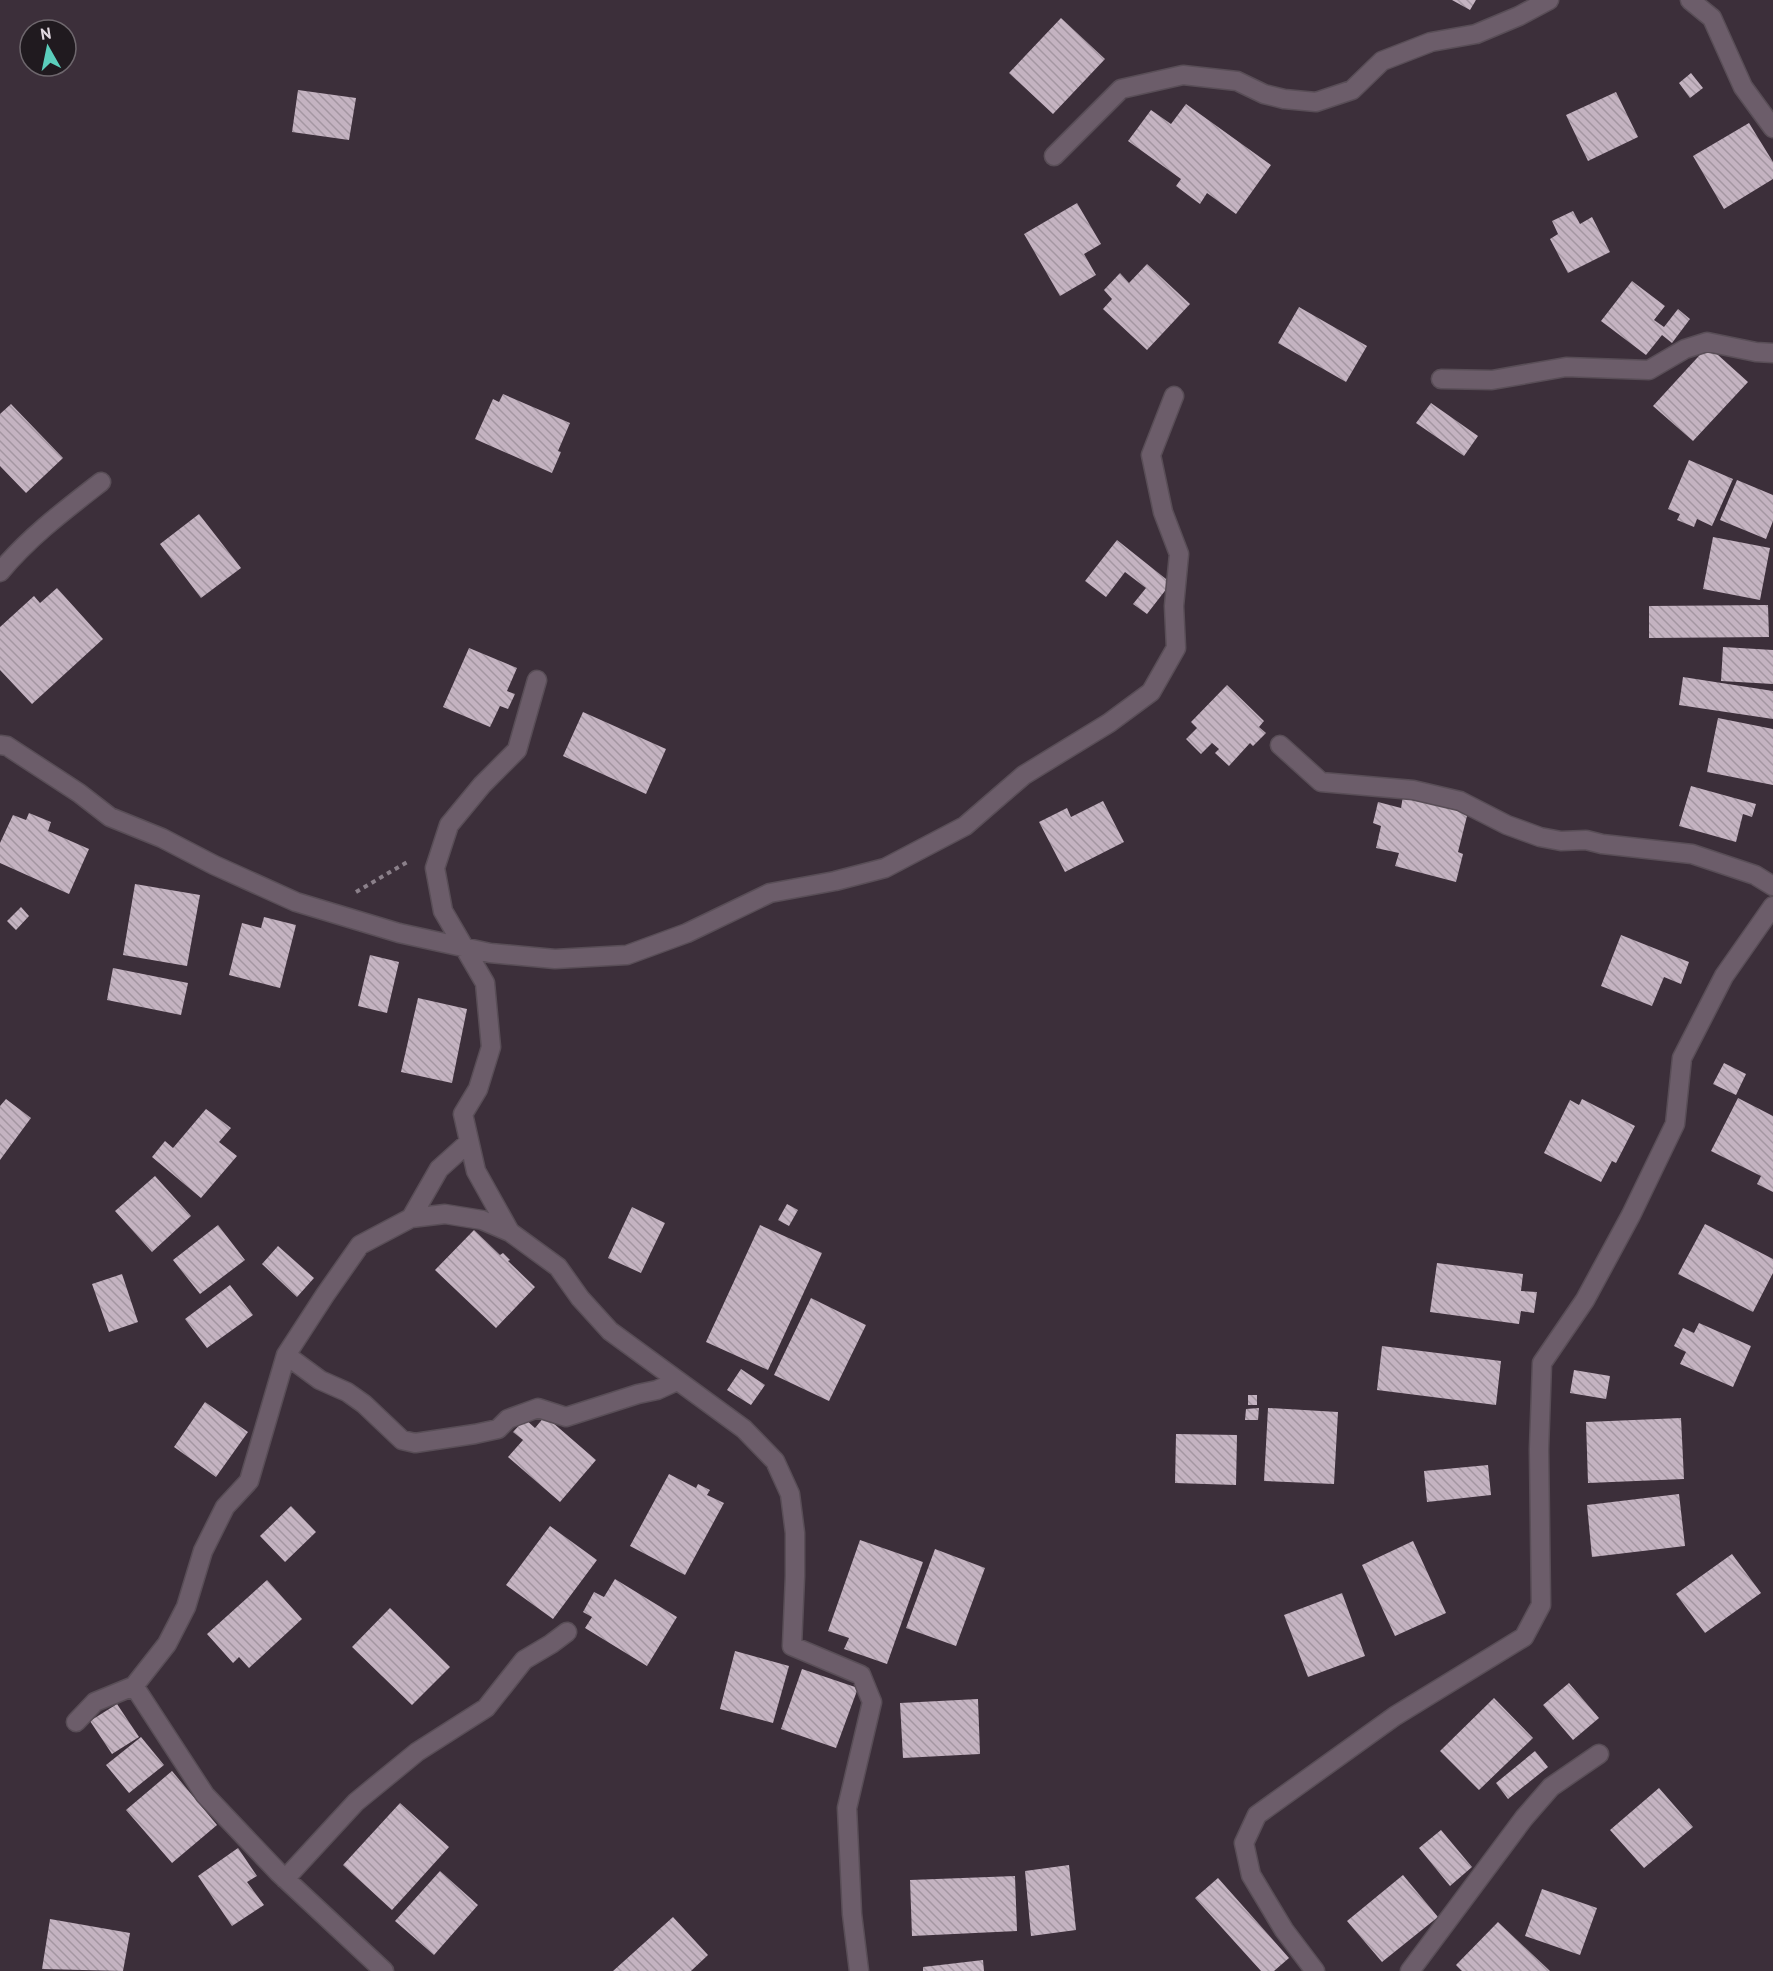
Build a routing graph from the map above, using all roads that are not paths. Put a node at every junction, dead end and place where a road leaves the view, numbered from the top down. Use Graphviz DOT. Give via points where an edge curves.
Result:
graph roads {
  1 [pos="1549,0"];
  2 [pos="1690,0"];
  3 [pos="1773,128"];
  4 [pos="1054,156"];
  5 [pos="1773,353"];
  6 [pos="1441,379"];
  7 [pos="1174,396"];
  8 [pos="101,482"];
  9 [pos="0,572"];
  10 [pos="537,680"];
  11 [pos="0,745"];
  12 [pos="1280,745"];
  13 [pos="1773,886"];
  14 [pos="1773,906"];
  15 [pos="464,947"];
  16 [pos="469,1142"];
  17 [pos="411,1218"];
  18 [pos="510,1232"];
  19 [pos="286,1355"];
  20 [pos="677,1381"];
  21 [pos="567,1632"];
  22 [pos="134,1686"];
  23 [pos="76,1722"];
  24 [pos="1599,1754"];
  25 [pos="285,1879"];
  26 [pos="384,1971"];
  27 [pos="858,1971"];
  28 [pos="1316,1971"];
  29 [pos="1410,1971"];
  1 -- 4 [label="street" via="1476,34 1431,42 1382,61 1352,90 1316,102 1284,99 1237,81 1183,75 1122,90"];
  2 -- 3 [label="street" via="1712,18 1743,87"];
  5 -- 6 [label="street" via="1707,342 1685,349 1649,370 1566,368 1492,380"];
  7 -- 15 [label="street" via="1151,455 1163,512 1179,554 1174,606 1176,648 1151,692 1024,775 964,826 885,868 770,893 687,933 627,955 555,959"];
  8 -- 9 [label="street" via="61,513"];
  10 -- 15 [label="street" via="517,750 449,825 435,868 442,911"];
  11 -- 15 [label="street" via="79,793 110,817 296,902 399,933"];
  12 -- 13 [label="street" via="1321,782 1413,790 1460,801 1540,837 1692,854 1755,875"];
  14 -- 28 [label="street" via="1724,976 1682,1058 1675,1124 1631,1215 1585,1300 1542,1363 1541,1605 1524,1637 1395,1716 1257,1815 1244,1843 1251,1875 1284,1930"];
  15 -- 16 [label="street" via="485,983 491,1047 478,1089 463,1114"];
  16 -- 17 [label="street" via="439,1169"];
  16 -- 18 [label="street" via="476,1171"];
  17 -- 18 [label="street" via="445,1214 482,1220"];
  17 -- 19 [label="street" via="360,1245"];
  18 -- 20 [label="street" via="558,1267 610,1331"];
  19 -- 20 [label="street" via="320,1380 364,1404 402,1440 415,1443 498,1429 508,1419 538,1408 566,1417"];
  19 -- 22 [label="street" via="249,1480 225,1507 203,1551 186,1607 166,1644"];
  20 -- 27 [label="street" via="744,1429 775,1461 790,1494 795,1533 792,1646 861,1675 872,1702 847,1808"];
  21 -- 25 [label="street" via="524,1660 486,1708 417,1752 356,1802"];
  22 -- 23 [label="street" via="95,1702"];
  22 -- 25 [label="street" via="205,1795"];
  24 -- 29 [label="street" via="1551,1787 1524,1818"];
  25 -- 26 [label="street"];
}
